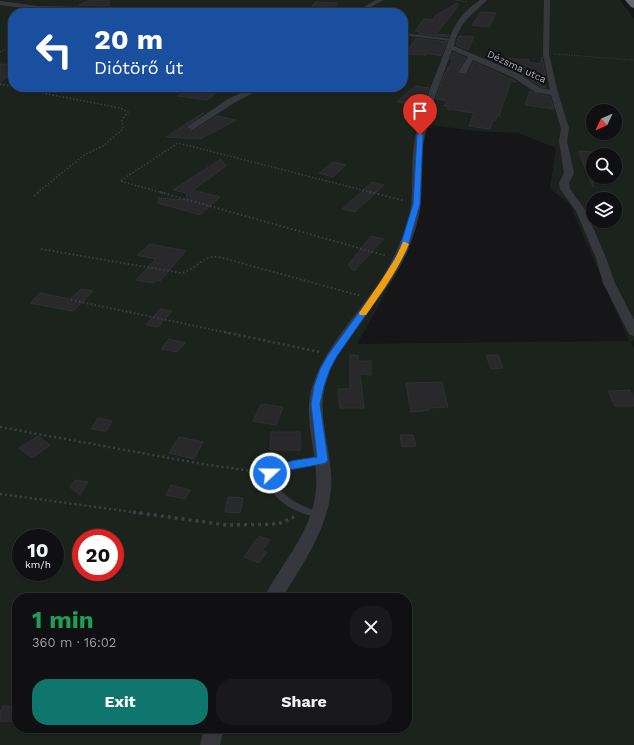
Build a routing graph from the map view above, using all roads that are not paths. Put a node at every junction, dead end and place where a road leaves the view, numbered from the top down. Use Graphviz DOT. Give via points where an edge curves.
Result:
graph roads {
  1 [pos="380,0"];
  2 [pos="484,0"];
  3 [pos="547,0"];
  4 [pos="630,0"];
  5 [pos="133,2"];
  6 [pos="0,3"];
  7 [pos="634,5"];
  8 [pos="38,8"];
  9 [pos="135,8"];
  10 [pos="366,8"];
  11 [pos="408,35"];
  12 [pos="451,44"];
  13 [pos="471,57"];
  14 [pos="463,71"];
  15 [pos="250,92"];
  16 [pos="554,93"];
  17 [pos="191,127"];
  18 [pos="634,332"];
  19 [pos="322,460"];
  20 [pos="318,515"];
  21 [pos="276,593"];
  22 [pos="213,733"];
  23 [pos="210,745"];
  1 -- 10 [label="street"];
  2 -- 12 [label="street" via="466,15"];
  3 -- 16 [label="street, Dézsma utca" via="546,54"];
  4 -- 7 [label="highway"];
  5 -- 9 [label="street"];
  6 -- 8 [label="street"];
  11 -- 12 [label="lane"];
  12 -- 13 [label="street, Dézsma utca"];
  12 -- 19 [label="street" via="420,135 416,204 406,241 399,259 373,300 333,355 319,386 316,404"];
  13 -- 14 [label="street"];
  13 -- 16 [label="street, Dézsma utca" via="517,76 538,90"];
  15 -- 17 [label="street"];
  16 -- 18 [label="street, Dézsma utca" via="565,128 563,141 569,173 564,183 565,189 581,211 609,283"];
  19 -- 20 [label="street" via="324,490"];
  19 -- 20 [label="lane" via="282,467 270,473 270,479 285,499 305,512"];
  20 -- 21 [label="street" via="300,556"];
  22 -- 23 [label="street"];
}
